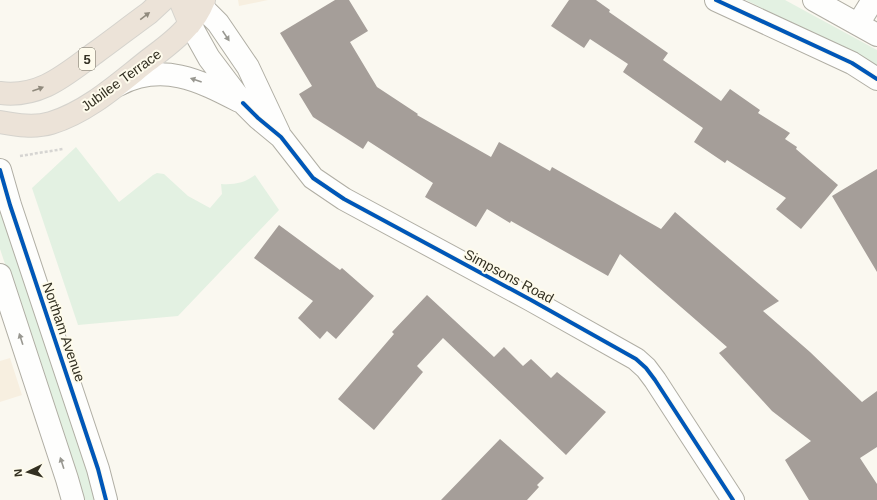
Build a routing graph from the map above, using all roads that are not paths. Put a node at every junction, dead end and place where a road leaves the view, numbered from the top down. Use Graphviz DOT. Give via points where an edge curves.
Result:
graph roads {
  1 [pos="163,0"];
  2 [pos="180,0"];
  3 [pos="716,0"];
  4 [pos="814,0"];
  5 [pos="873,0"];
  6 [pos="200,2"];
  7 [pos="190,24"];
  8 [pos="858,24"];
  9 [pos="877,35"];
  10 [pos="877,79"];
  11 [pos="117,85"];
  12 [pos="0,93"];
  13 [pos="243,103"];
  14 [pos="0,122"];
  15 [pos="281,137"];
  16 [pos="0,170"];
  17 [pos="0,275"];
  18 [pos="72,500"];
  19 [pos="106,500"];
  20 [pos="733,500"];
  12 -- 1 [label="highway, 5, one-way" via="28,93 55,82 150,13"];
  2 -- 7 [label="highway"];
  3 -- 10 [label="main road" via="852,63"];
  4 -- 8 [label="main road"];
  5 -- 8 [label="main road"];
  6 -- 7 [label="highway, Jubilee Terrace"];
  6 -- 15 [label="main road, Simpsons Road, one-way" via="218,23 248,67"];
  7 -- 11 [label="highway, Jubilee Terrace"];
  7 -- 13 [label="main road, Simpsons Road" via="209,58"];
  8 -- 9 [label="main road"];
  13 -- 11 [label="main road, one-way" via="198,81 170,75 142,77"];
  11 -- 14 [label="highway, Jubilee Terrace" via="89,105 52,123 32,126"];
  13 -- 15 [label="main road, Simpsons Road"];
  15 -- 20 [label="main road, Simpsons Road" via="313,178 338,195 636,359 655,380"];
  16 -- 19 [label="main road, Northam Avenue"];
  18 -- 17 [label="main road, one-way"];
}
